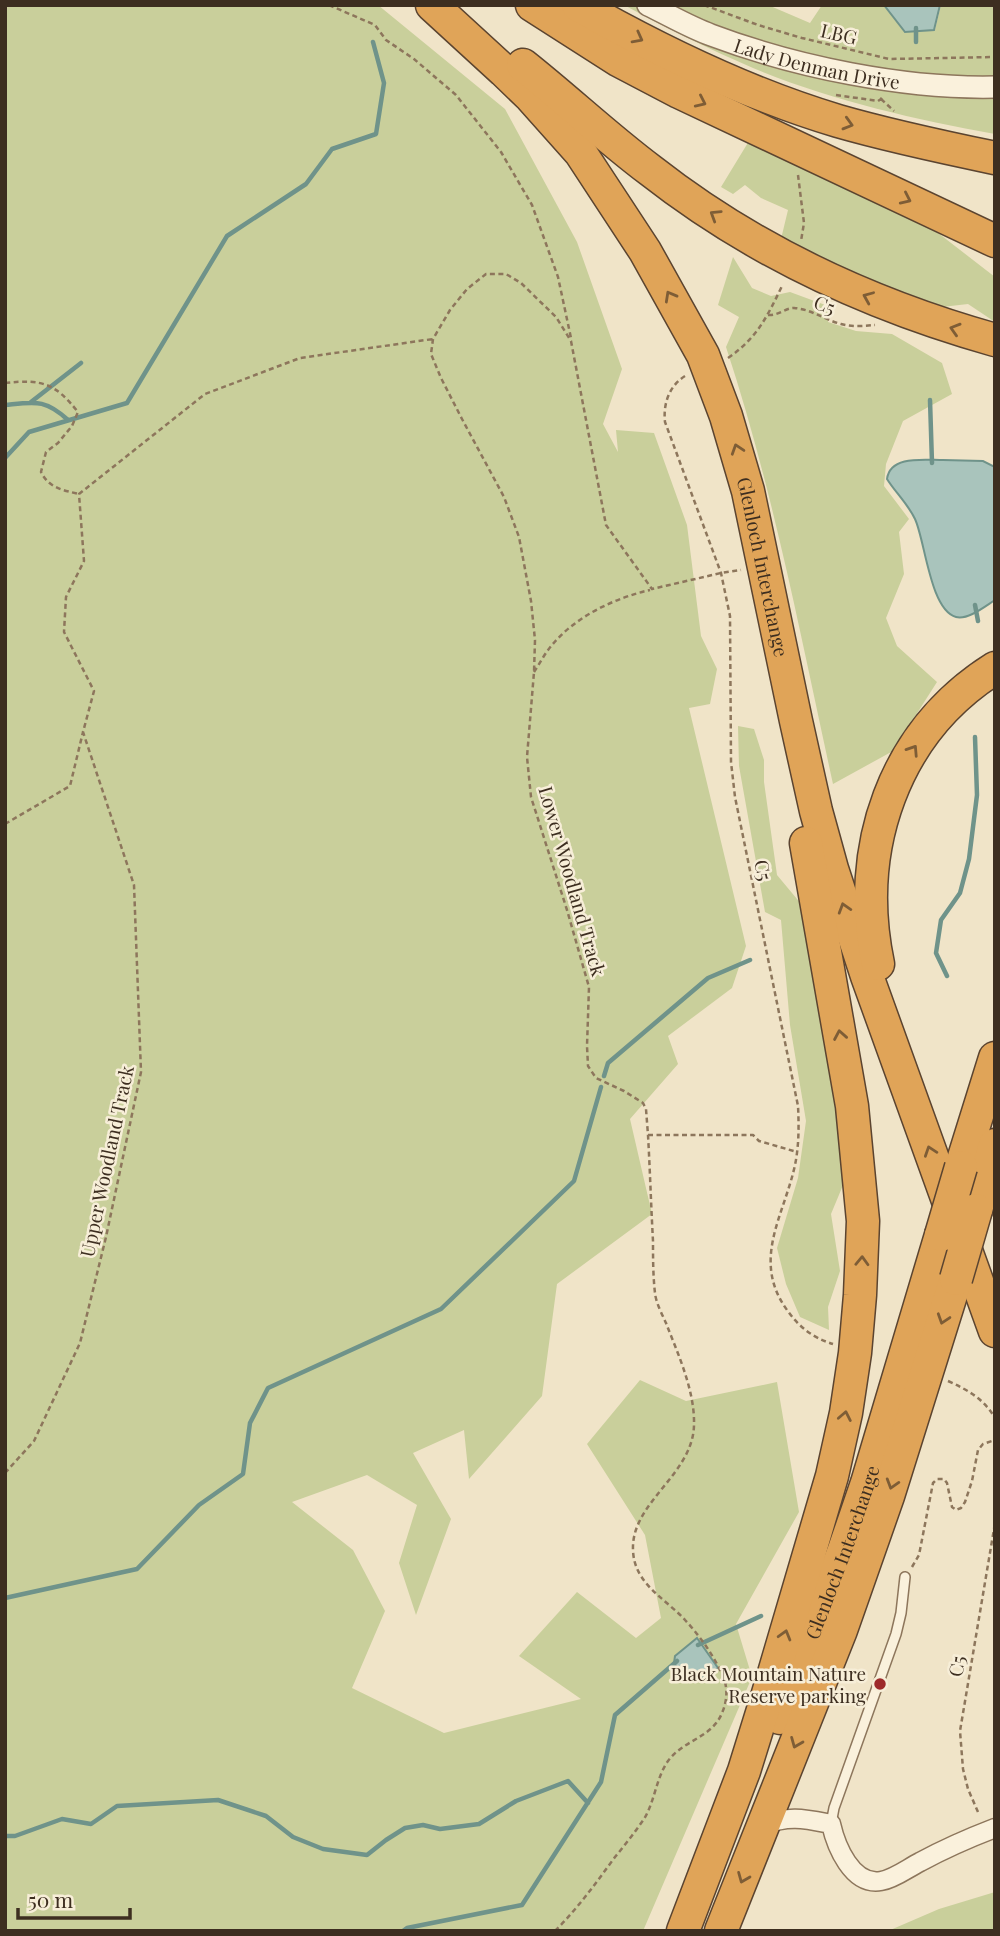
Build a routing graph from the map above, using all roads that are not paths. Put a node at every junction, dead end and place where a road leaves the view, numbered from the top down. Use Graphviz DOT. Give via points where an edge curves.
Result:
graph roads {
  1 [pos="432,5"];
  2 [pos="444,5"];
  3 [pos="532,5"];
  4 [pos="578,5"];
  5 [pos="648,5"];
  6 [pos="995,86"];
  7 [pos="995,158"];
  8 [pos="995,241"];
  9 [pos="995,340"];
  10 [pos="779,635"];
  11 [pos="995,668"];
  12 [pos="995,1058"];
  13 [pos="908,1087"];
  14 [pos="995,1145"];
  15 [pos="995,1179"];
  16 [pos="976,1210"];
  17 [pos="995,1331"];
  18 [pos="905,1577"];
  19 [pos="831,1824"];
  20 [pos="764,1825"];
  21 [pos="995,1828"];
  22 [pos="683,1931"];
  23 [pos="692,1931"];
  24 [pos="721,1931"];
  10 -- 1 [label="highway, Glenloch Interchange, one-way" via="741,463 703,355 645,251 580,152 504,71"];
  9 -- 2 [label="highway, one-way" via="887,305 821,277 707,211 651,172 524,65"];
  3 -- 8 [label="highway, one-way" via="618,60 679,92"];
  4 -- 7 [label="highway, one-way" via="682,60 780,101 886,134"];
  5 -- 6 [label="street, Lady Denman Drive" via="709,35 841,72 922,83"];
  13 -- 10 [label="highway, Glenloch Interchange, one-way" via="832,869"];
  22 -- 10 [label="highway, one-way" via="744,1771 825,1501 846,1413 860,1295 863,1222 852,1106 792,762"];
  13 -- 11 [label="highway, one-way" via="872,934 870,891 879,825 898,775 923,735 956,698"];
  12 -- 23 [label="highway, Glenloch Interchange, bridge" via="844,1550"];
  17 -- 13 [label="highway, Glenloch Interchange, one-way"];
  14 -- 16 [label="highway, Glenloch Interchange"];
  15 -- 16 [label="highway"];
  16 -- 20 [label="highway, Glenloch Interchange, one-way, bridge" via="860,1578"];
  18 -- 19 [label="lane" via="896,1634"];
  19 -- 20 [label="street" via="793,1818"];
  19 -- 21 [label="street" via="849,1865 878,1882"];
  20 -- 24 [label="highway, Glenloch Interchange, one-way"];
}
